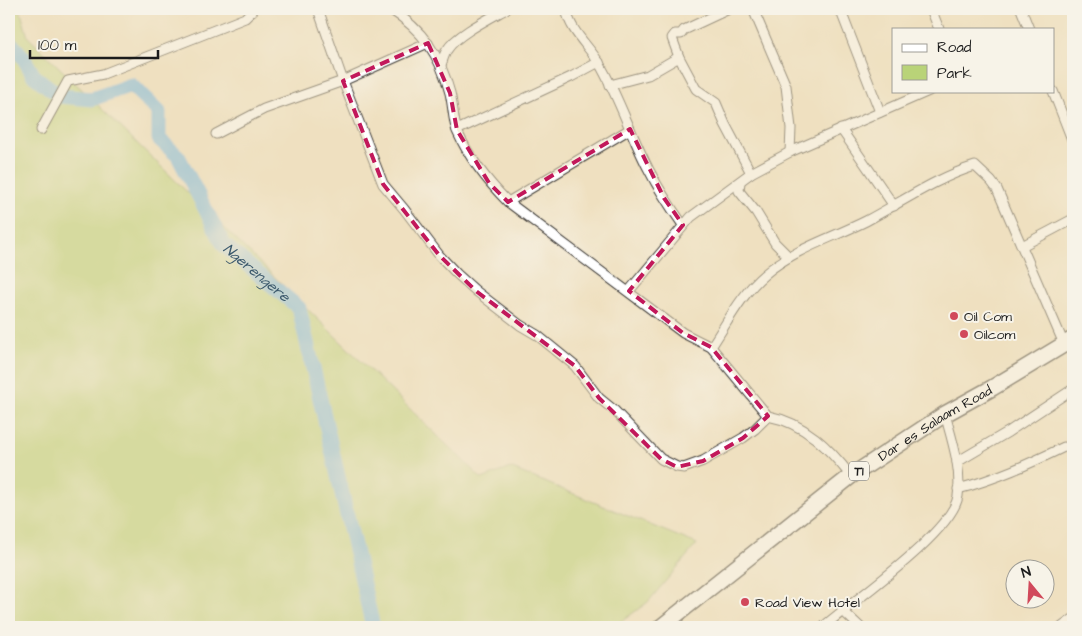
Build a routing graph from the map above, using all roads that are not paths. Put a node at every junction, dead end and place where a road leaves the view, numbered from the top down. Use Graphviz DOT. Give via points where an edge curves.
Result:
graph roads {
  1 [pos="254,9"];
  2 [pos="308,9"];
  3 [pos="390,9"];
  4 [pos="506,9"];
  5 [pos="566,9"];
  6 [pos="729,9"];
  7 [pos="753,9"];
  8 [pos="840,9"];
  9 [pos="931,9"];
  10 [pos="1021,9"];
  11 [pos="319,10"];
  12 [pos="939,28"];
  13 [pos="1029,28"];
  14 [pos="428,43"];
  15 [pos="679,57"];
  16 [pos="599,62"];
  17 [pos="441,65"];
  18 [pos="343,81"];
  19 [pos="610,85"];
  20 [pos="927,92"];
  21 [pos="1053,92"];
  22 [pos="880,112"];
  23 [pos="1073,113"];
  24 [pos="1063,116"];
  25 [pos="630,129"];
  26 [pos="841,129"];
  27 [pos="41,130"];
  28 [pos="457,130"];
  29 [pos="216,134"];
  30 [pos="1073,142"];
  31 [pos="790,152"];
  32 [pos="751,173"];
  33 [pos="740,182"];
  34 [pos="508,202"];
  35 [pos="894,206"];
  36 [pos="1073,219"];
  37 [pos="683,226"];
  38 [pos="1022,246"];
  39 [pos="789,257"];
  40 [pos="629,291"];
  41 [pos="1068,342"];
  42 [pos="710,347"];
  43 [pos="1073,389"];
  44 [pos="945,414"];
  45 [pos="768,416"];
  46 [pos="1064,446"];
  47 [pos="957,462"];
  48 [pos="851,476"];
  49 [pos="958,489"];
  50 [pos="842,610"];
  51 [pos="1073,619"];
  52 [pos="662,627"];
  53 [pos="823,627"];
  54 [pos="860,627"];
  55 [pos="1063,627"];
  1 -- 27 [label="street" via="245,18 104,74 68,81"];
  2 -- 11 [label="street"];
  3 -- 14 [label="street" via="414,26"];
  4 -- 17 [label="street" via="452,43"];
  5 -- 16 [label="street" via="568,20"];
  6 -- 15 [label="street" via="687,28 681,34 675,34 672,38"];
  7 -- 31 [label="street" via="786,86"];
  8 -- 22 [label="street"];
  9 -- 12 [label="street"];
  10 -- 13 [label="street"];
  11 -- 18 [label="street"];
  14 -- 17 [label="street"];
  14 -- 18 [label="street"];
  15 -- 19 [label="street" via="648,75"];
  15 -- 32 [label="street" via="696,89 716,103"];
  16 -- 19 [label="street"];
  16 -- 28 [label="street"];
  17 -- 28 [label="street"];
  18 -- 29 [label="street" via="264,109"];
  18 -- 45 [label="street" via="383,184 439,255 476,291 576,366 599,398 661,459 684,468 698,463 742,438"];
  19 -- 25 [label="street"];
  20 -- 22 [label="street"];
  21 -- 24 [label="street"];
  22 -- 26 [label="street"];
  23 -- 24 [label="street"];
  24 -- 30 [label="street"];
  25 -- 34 [label="street"];
  25 -- 37 [label="street" via="664,198"];
  26 -- 31 [label="street"];
  26 -- 35 [label="street"];
  28 -- 34 [label="street" via="472,160"];
  31 -- 32 [label="street"];
  32 -- 33 [label="street"];
  33 -- 37 [label="street" via="700,209"];
  33 -- 39 [label="street" via="739,191 775,243"];
  34 -- 40 [label="street"];
  35 -- 38 [label="street" via="975,166 997,189"];
  35 -- 39 [label="street"];
  36 -- 38 [label="street"];
  37 -- 40 [label="street"];
  38 -- 41 [label="street"];
  39 -- 42 [label="street" via="752,286"];
  40 -- 42 [label="street" via="683,333"];
  41 -- 44 [label="highway, Dar es Salaam Road / T1"];
  42 -- 45 [label="street"];
  43 -- 47 [label="street"];
  44 -- 47 [label="street"];
  44 -- 48 [label="highway, Dar es Salaam Road / T1"];
  45 -- 48 [label="street" via="780,418 818,439"];
  46 -- 49 [label="street" via="1005,474"];
  47 -- 49 [label="street"];
  48 -- 52 [label="highway, Dar es Salaam Road / T1"];
  49 -- 50 [label="street" via="950,515 925,544"];
  50 -- 53 [label="street"];
  50 -- 54 [label="street"];
  51 -- 55 [label="street"];
}
